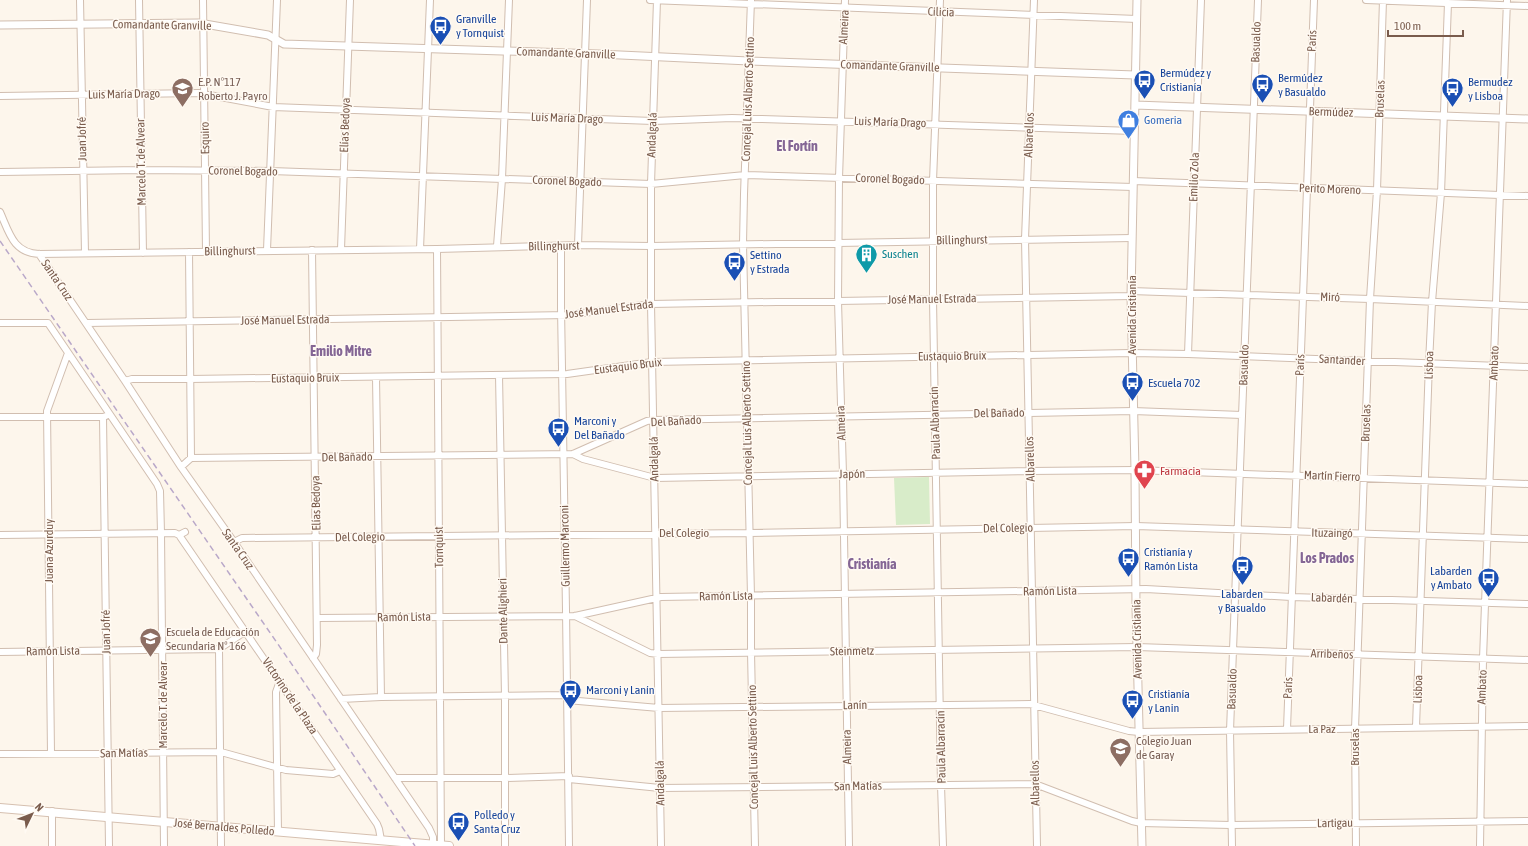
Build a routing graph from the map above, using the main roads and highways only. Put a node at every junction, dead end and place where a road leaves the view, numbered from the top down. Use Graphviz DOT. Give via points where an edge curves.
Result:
graph roads {
  1 [pos="0,808"];
  2 [pos="399,844"];
  3 [pos="441,845"];
  1 -- 2 [label="main road, José Bernaldes Polledo" via="381,840"];
  2 -- 3 [label="main road, José Bernaldes Polledo"];
}
